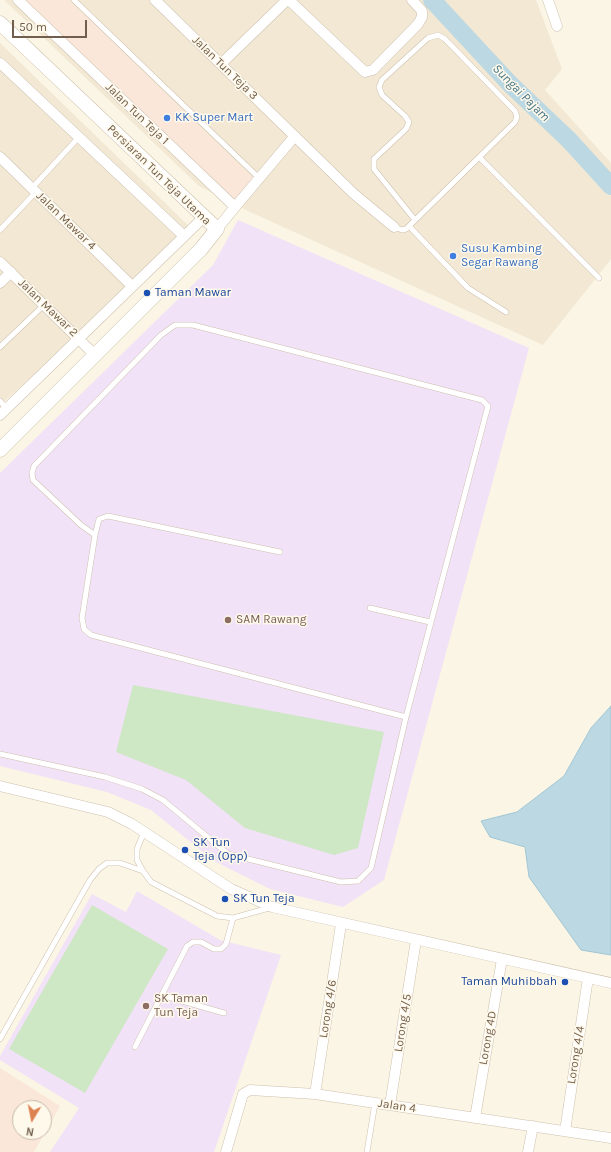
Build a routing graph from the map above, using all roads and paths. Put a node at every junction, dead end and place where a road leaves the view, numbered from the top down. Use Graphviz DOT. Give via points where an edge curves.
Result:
graph roads {
  1 [pos="18,0"];
  2 [pos="74,0"];
  3 [pos="288,0"];
  4 [pos="412,0"];
  5 [pos="548,0"];
  6 [pos="157,1"];
  7 [pos="0,23"];
  8 [pos="557,26"];
  9 [pos="0,63"];
  10 [pos="221,64"];
  11 [pos="79,137"];
  12 [pos="294,137"];
  13 [pos="0,157"];
  14 [pos="480,158"];
  15 [pos="259,178"];
  16 [pos="34,190"];
  17 [pos="235,207"];
  18 [pos="203,218"];
  19 [pos="415,220"];
  20 [pos="409,226"];
  21 [pos="394,227"];
  22 [pos="217,229"];
  23 [pos="0,230"];
  24 [pos="184,236"];
  25 [pos="0,262"];
  26 [pos="11,272"];
  27 [pos="599,278"];
  28 [pos="0,283"];
  29 [pos="132,286"];
  30 [pos="44,305"];
  31 [pos="506,312"];
  32 [pos="79,339"];
  33 [pos="0,347"];
  34 [pos="95,355"];
  35 [pos="2,408"];
  36 [pos="0,450"];
  37 [pos="95,535"];
  38 [pos="280,552"];
  39 [pos="370,608"];
  40 [pos="430,622"];
  41 [pos="406,717"];
  42 [pos="0,754"];
  43 [pos="0,786"];
  44 [pos="144,832"];
  45 [pos="143,871"];
  46 [pos="272,907"];
  47 [pos="233,918"];
  48 [pos="341,924"];
  49 [pos="416,940"];
  50 [pos="502,959"];
  51 [pos="588,978"];
  52 [pos="611,983"];
  53 [pos="161,995"];
  54 [pos="224,1013"];
  55 [pos="0,1039"];
  56 [pos="135,1047"];
  57 [pos="315,1094"];
  58 [pos="375,1103"];
  59 [pos="390,1105"];
  60 [pos="475,1118"];
  61 [pos="533,1126"];
  62 [pos="565,1131"];
  63 [pos="611,1138"];
  64 [pos="226,1152"];
  65 [pos="367,1152"];
  66 [pos="528,1152"];
  1 -- 17 [label="street, Jalan Tun Teja 1"];
  2 -- 15 [label="lane"];
  3 -- 4 [label="street" via="365,72 373,70 418,24 422,11"];
  3 -- 10 [label="street"];
  5 -- 8 [label="street"];
  6 -- 10 [label="street, Jalan Tun Teja 3"];
  7 -- 18 [label="street, Persiaran Tun Teja Utama"];
  9 -- 11 [label="street"];
  10 -- 12 [label="street, Jalan Tun Teja 3"];
  11 -- 16 [label="lane"];
  11 -- 24 [label="street"];
  12 -- 15 [label="street"];
  12 -- 21 [label="street, Jalan Tun Teja 3" via="354,194"];
  13 -- 16 [label="street, Jalan Mawar 4"];
  14 -- 19 [label="lane"];
  14 -- 19 [label="lane" via="515,122 515,110 445,39 438,36 428,38 382,80 379,86 382,95 409,122 406,129 374,159 373,164 374,169"];
  14 -- 27 [label="lane"];
  15 -- 17 [label="street"];
  16 -- 23 [label="lane"];
  16 -- 29 [label="street, Jalan Mawar 4"];
  17 -- 22 [label="street"];
  18 -- 22 [label="street, Persiaran Tun Teja Utama"];
  18 -- 24 [label="street"];
  19 -- 20 [label="lane"];
  20 -- 21 [label="lane" via="402,230"];
  20 -- 31 [label="lane" via="468,288"];
  22 -- 34 [label="street, Persiaran Tun Teja Utama" via="201,250"];
  24 -- 29 [label="street"];
  25 -- 26 [label="street, Jalan Mawar 2"];
  26 -- 28 [label="street"];
  26 -- 30 [label="street, Jalan Mawar 2"];
  29 -- 32 [label="street"];
  30 -- 32 [label="street, Jalan Mawar 2"];
  30 -- 33 [label="lane"];
  32 -- 34 [label="street, Jalan Mawar 2"];
  32 -- 35 [label="street"];
  34 -- 36 [label="street, Persiaran Tun Teja Utama"];
  37 -- 38 [label="lane" via="99,519 108,516"];
  37 -- 40 [label="lane" via="33,480 34,466 161,335 175,325 201,327 482,400 488,406"];
  37 -- 41 [label="lane" via="82,618 84,629 91,635"];
  39 -- 40 [label="lane"];
  40 -- 41 [label="lane"];
  41 -- 42 [label="lane" via="371,868 358,882 341,882 228,854 163,800 142,789 105,776"];
  43 -- 44 [label="street" via="97,808 120,817"];
  44 -- 45 [label="lane" via="137,849 137,860"];
  44 -- 46 [label="street" via="230,889"];
  45 -- 47 [label="lane" via="151,882 217,916"];
  45 -- 55 [label="lane" via="120,863 107,862 99,869 90,880"];
  46 -- 47 [label="lane"];
  46 -- 48 [label="street"];
  47 -- 53 [label="lane" via="226,944 221,949 214,950 201,942 193,942 187,946"];
  48 -- 49 [label="street"];
  48 -- 57 [label="street, Lorong 4/6"];
  49 -- 50 [label="street"];
  49 -- 59 [label="street, Lorong 4/5"];
  50 -- 51 [label="street"];
  50 -- 60 [label="street, Lorong 4D"];
  51 -- 52 [label="street"];
  51 -- 62 [label="street, Lorong 4/4"];
  53 -- 54 [label="lane"];
  53 -- 56 [label="lane"];
  57 -- 58 [label="street, Jalan 4"];
  57 -- 64 [label="street, Jalan 4" via="250,1090 243,1094"];
  58 -- 59 [label="street, Jalan 4"];
  58 -- 65 [label="lane"];
  59 -- 60 [label="street, Jalan 4"];
  60 -- 61 [label="street, Jalan 4"];
  61 -- 62 [label="street, Jalan 4"];
  61 -- 66 [label="street"];
  62 -- 63 [label="street, Jalan 4"];
}
